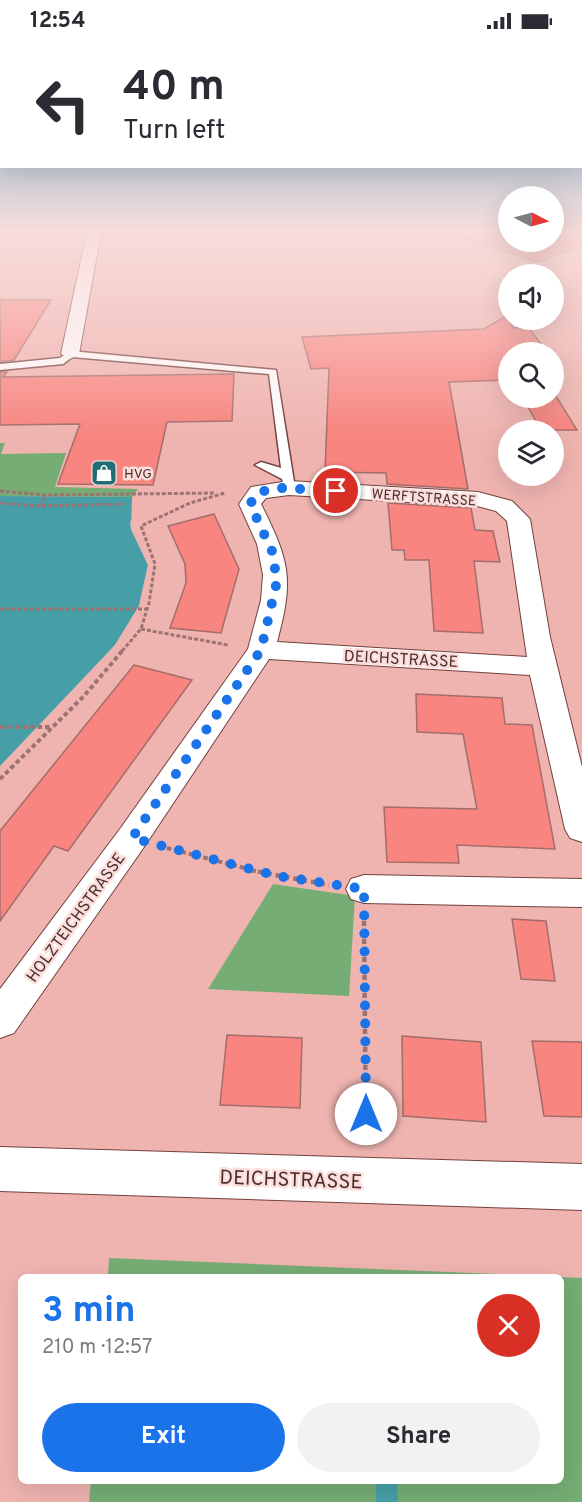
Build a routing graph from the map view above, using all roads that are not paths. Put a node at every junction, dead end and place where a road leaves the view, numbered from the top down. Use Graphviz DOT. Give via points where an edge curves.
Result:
graph roads {
  1 [pos="81,300"];
  2 [pos="70,354"];
  3 [pos="0,367"];
  4 [pos="261,465"];
  5 [pos="288,483"];
  6 [pos="261,650"];
  7 [pos="542,667"];
  8 [pos="582,829"];
  9 [pos="364,889"];
  10 [pos="582,893"];
  11 [pos="0,1020"];
  12 [pos="0,1169"];
  13 [pos="582,1187"];
  1 -- 2 [label="street"];
  2 -- 3 [label="lane" via="63,361"];
  2 -- 5 [label="lane" via="273,372"];
  4 -- 5 [label="lane" via="279,471"];
  5 -- 6 [label="street, HOLZTEICHSTRASSE" via="259,492 250,504 272,551 277,581"];
  5 -- 7 [label="street, WERFTSTRASSE" via="478,499 504,506 518,519 523,570"];
  6 -- 7 [label="street, DEICHSTRASSE"];
  6 -- 11 [label="street, HOLZTEICHSTRASSE"];
  7 -- 8 [label="street"];
  9 -- 10 [label="street"];
  12 -- 13 [label="street, DEICHSTRASSE"];
}
